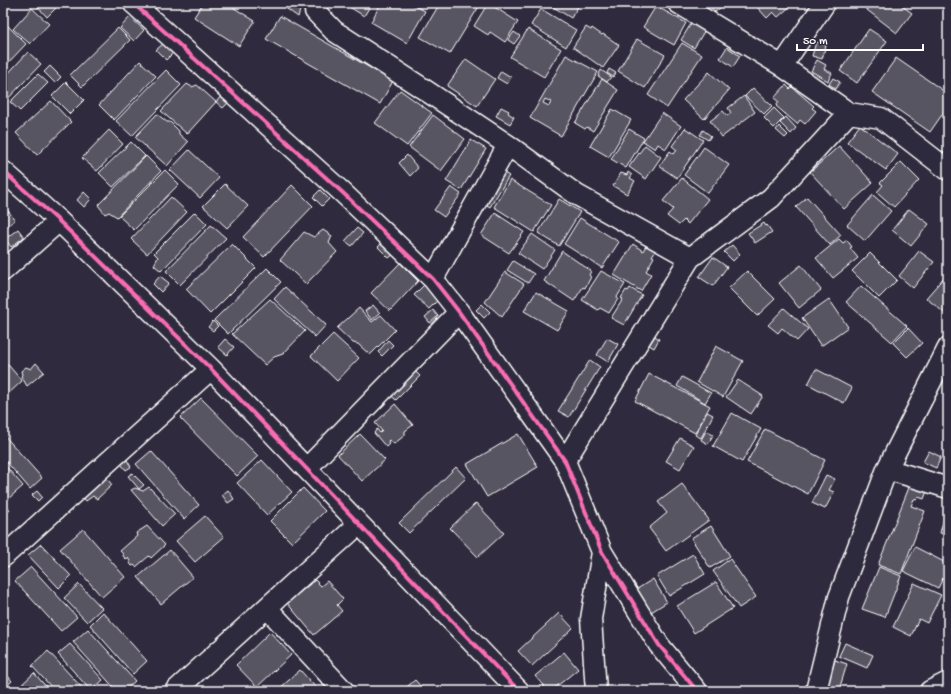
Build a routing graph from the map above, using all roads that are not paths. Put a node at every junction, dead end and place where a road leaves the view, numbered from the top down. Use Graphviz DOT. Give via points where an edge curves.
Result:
graph roads {
  1 [pos="133,3"];
  2 [pos="315,3"];
  3 [pos="678,3"];
  4 [pos="824,3"];
  5 [pos="782,66"];
  6 [pos="849,113"];
  7 [pos="508,145"];
  8 [pos="948,170"];
  9 [pos="3,172"];
  10 [pos="59,221"];
  11 [pos="690,258"];
  12 [pos="3,271"];
  13 [pos="434,279"];
  14 [pos="459,312"];
  15 [pos="948,348"];
  16 [pos="211,369"];
  17 [pos="565,461"];
  18 [pos="307,468"];
  19 [pos="887,469"];
  20 [pos="948,488"];
  21 [pos="359,524"];
  22 [pos="602,552"];
  23 [pos="3,557"];
  24 [pos="267,608"];
  25 [pos="948,682"];
  26 [pos="174,691"];
  27 [pos="344,691"];
  28 [pos="519,691"];
  29 [pos="596,691"];
  30 [pos="697,691"];
  31 [pos="816,691"];
  32 [pos="930,691"];
  1 -- 13 [label="street"];
  2 -- 7 [label="street" via="315,11 334,31"];
  3 -- 5 [label="street"];
  4 -- 5 [label="street"];
  5 -- 6 [label="street"];
  6 -- 8 [label="street" via="881,118"];
  6 -- 11 [label="street" via="771,198"];
  7 -- 11 [label="street" via="577,195"];
  7 -- 13 [label="street"];
  9 -- 10 [label="street"];
  10 -- 12 [label="street"];
  10 -- 16 [label="street"];
  11 -- 17 [label="street"];
  13 -- 14 [label="street"];
  14 -- 17 [label="street"];
  14 -- 18 [label="street"];
  15 -- 19 [label="street"];
  16 -- 18 [label="street"];
  16 -- 23 [label="street"];
  17 -- 22 [label="street"];
  18 -- 21 [label="street"];
  19 -- 20 [label="street"];
  19 -- 31 [label="street" via="839,598"];
  21 -- 24 [label="street"];
  21 -- 28 [label="street"];
  22 -- 29 [label="street" via="591,619"];
  22 -- 30 [label="street" via="659,645"];
  24 -- 26 [label="street"];
  24 -- 27 [label="street"];
  25 -- 32 [label="street"];
}
